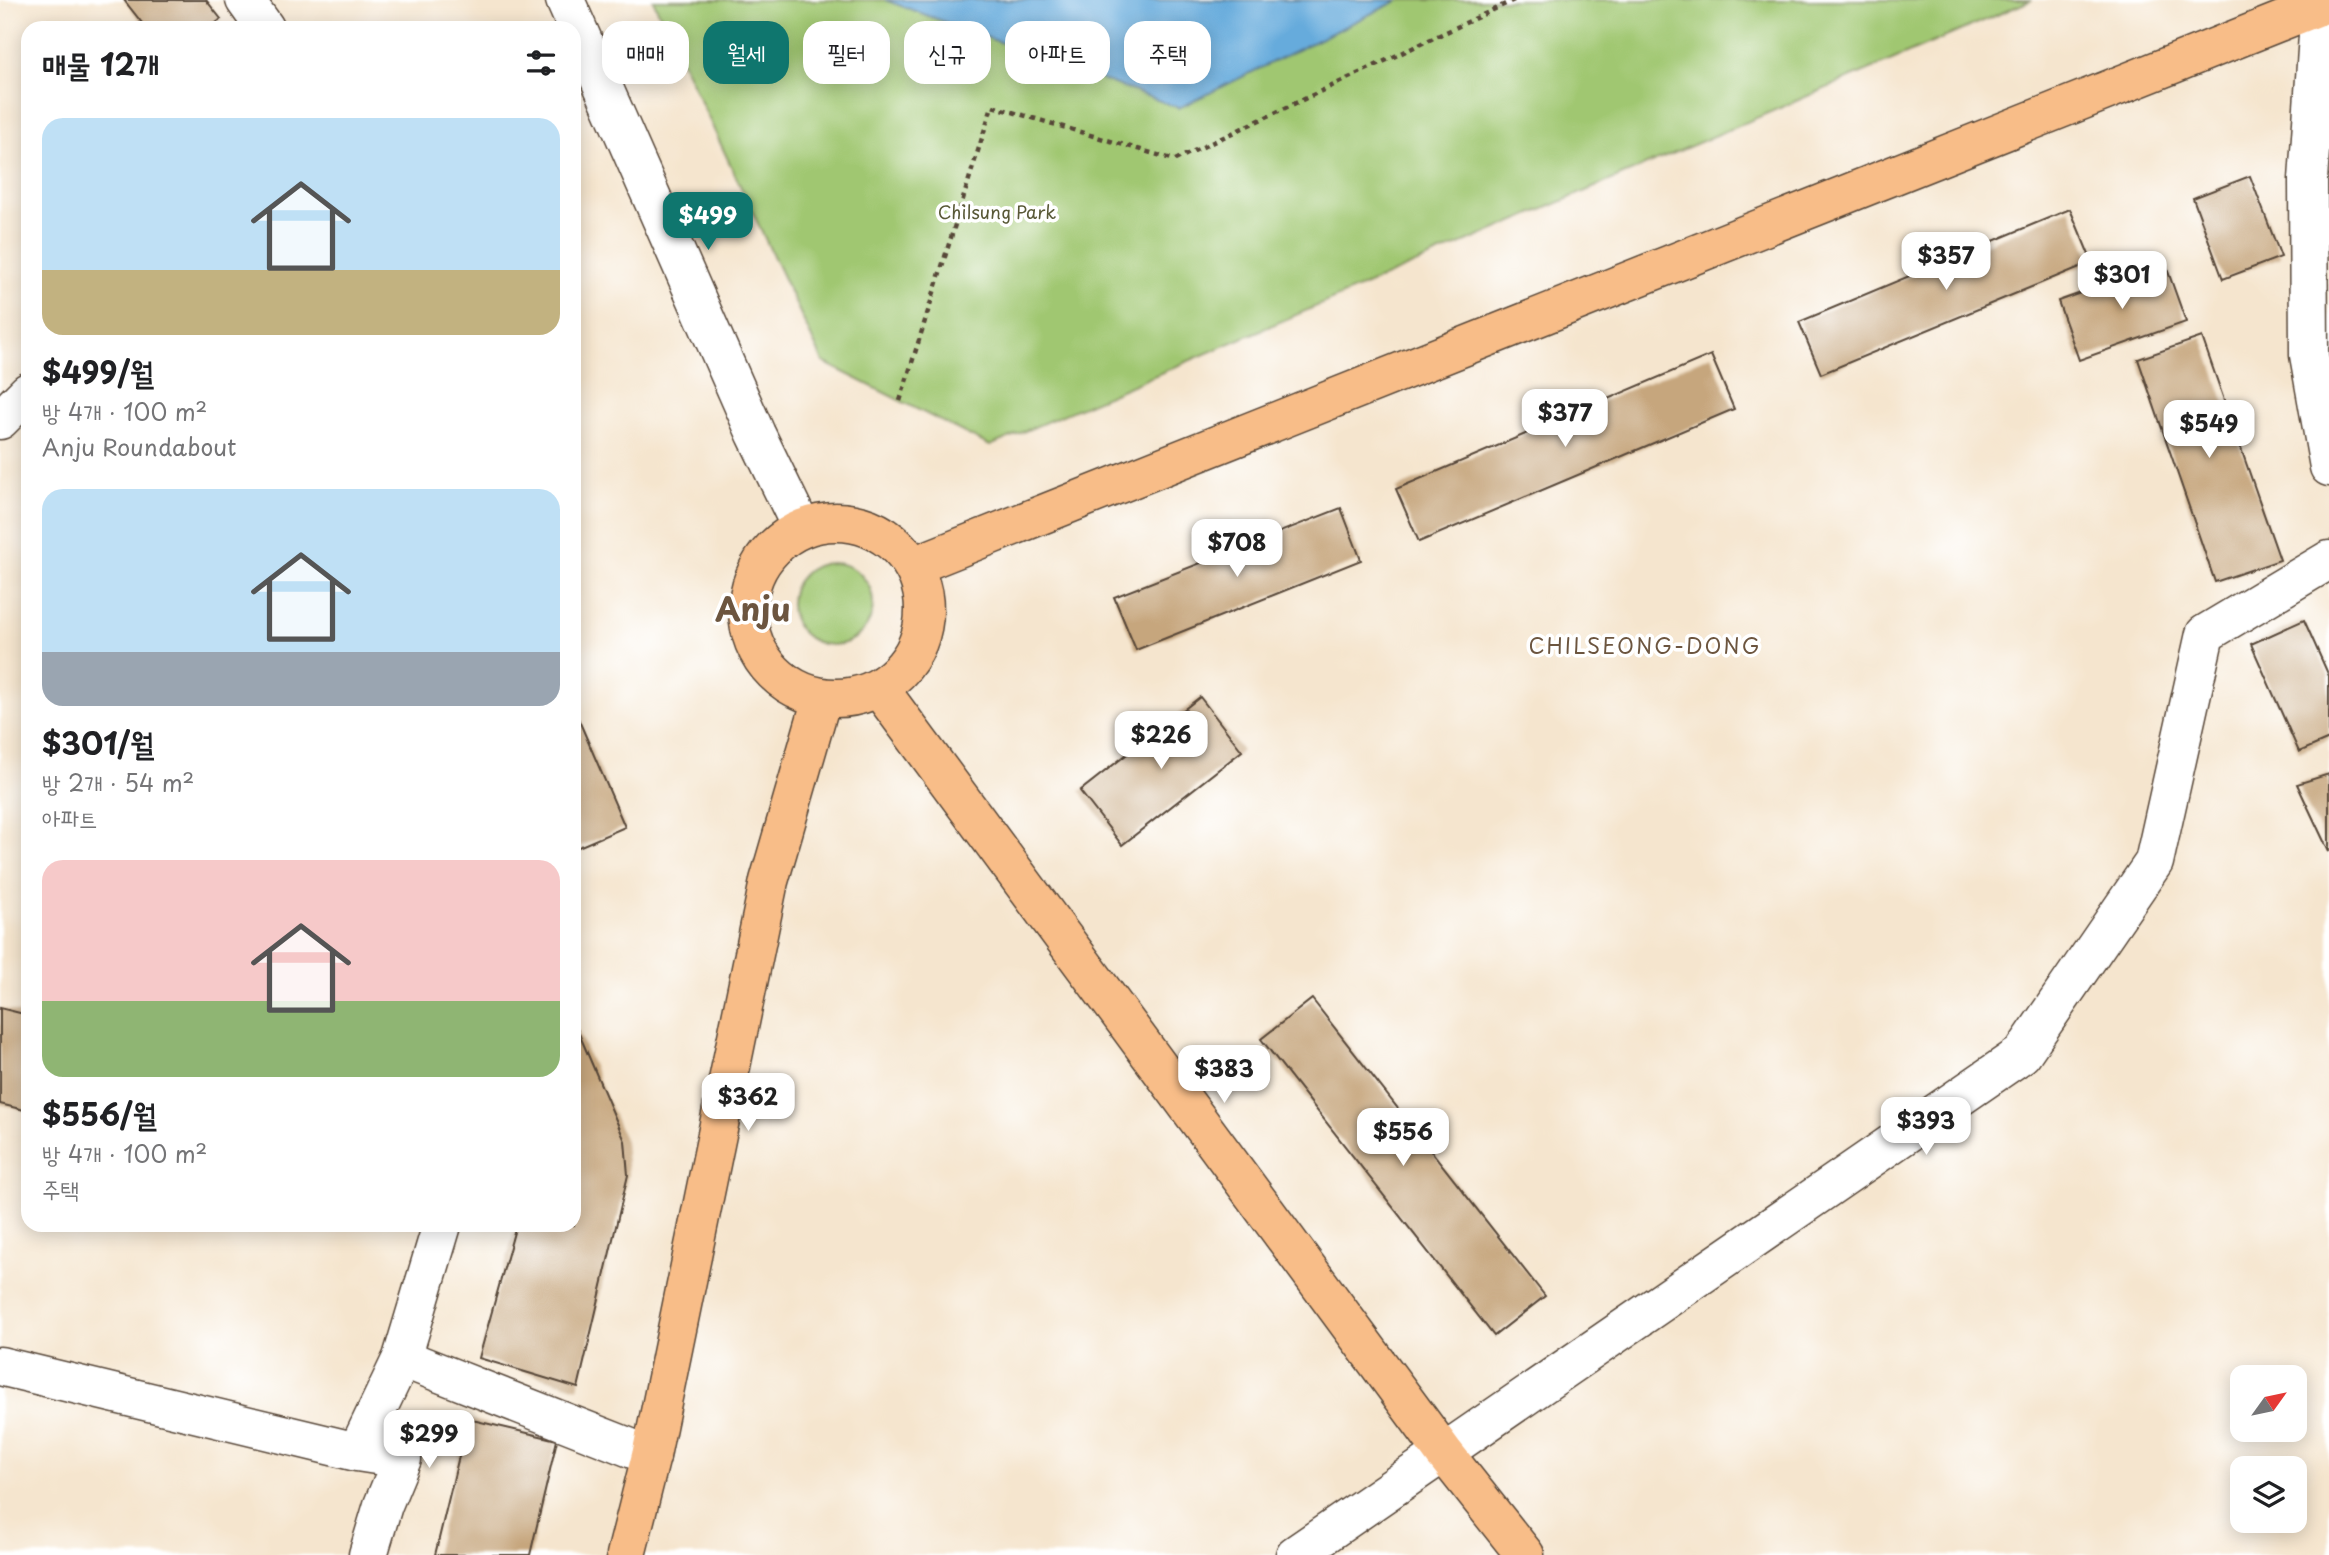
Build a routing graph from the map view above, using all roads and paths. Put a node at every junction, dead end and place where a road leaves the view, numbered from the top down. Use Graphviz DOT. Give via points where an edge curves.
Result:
graph roads {
  1 [pos="246,0"];
  2 [pos="565,0"];
  3 [pos="1514,0"];
  4 [pos="2322,3"];
  5 [pos="260,21"];
  6 [pos="574,21"];
  7 [pos="581,36"];
  8 [pos="21,399"];
  9 [pos="900,401"];
  10 [pos="0,420"];
  11 [pos="2329,467"];
  12 [pos="801,527"];
  13 [pos="2329,560"];
  14 [pos="913,566"];
  15 [pos="879,688"];
  16 [pos="822,698"];
  17 [pos="440,1232"];
  18 [pos="402,1358"];
  19 [pos="0,1366"];
  20 [pos="357,1452"];
  21 [pos="1444,1452"];
  22 [pos="651,1457"];
  23 [pos="368,1555"];
  24 [pos="626,1555"];
  25 [pos="1295,1555"];
  26 [pos="1525,1555"];
  1 -- 5 [label="street"];
  2 -- 6 [label="street"];
  3 -- 9 [label="path" via="1175,160 992,106"];
  4 -- 11 [label="street" via="2308,180 2309,355"];
  4 -- 14 [label="main road"];
  7 -- 12 [label="street"];
  8 -- 10 [label="street"];
  12 -- 14 [label="main road" via="827,521 875,530 897,545"];
  12 -- 16 [label="main road" via="776,543 758,566 749,594 748,621 755,648 770,670 793,688"];
  13 -- 21 [label="street" via="2206,634 2154,862 2022,1054"];
  14 -- 15 [label="main road" via="924,594 925,621 902,670"];
  15 -- 16 [label="main road" via="850,698"];
  15 -- 21 [label="main road"];
  16 -- 22 [label="main road" via="769,881"];
  17 -- 18 [label="street"];
  18 -- 20 [label="street"];
  18 -- 22 [label="street"];
  19 -- 20 [label="street"];
  20 -- 23 [label="street" via="402,1458"];
  21 -- 25 [label="street"];
  21 -- 26 [label="main road"];
  22 -- 24 [label="main road"];
}
